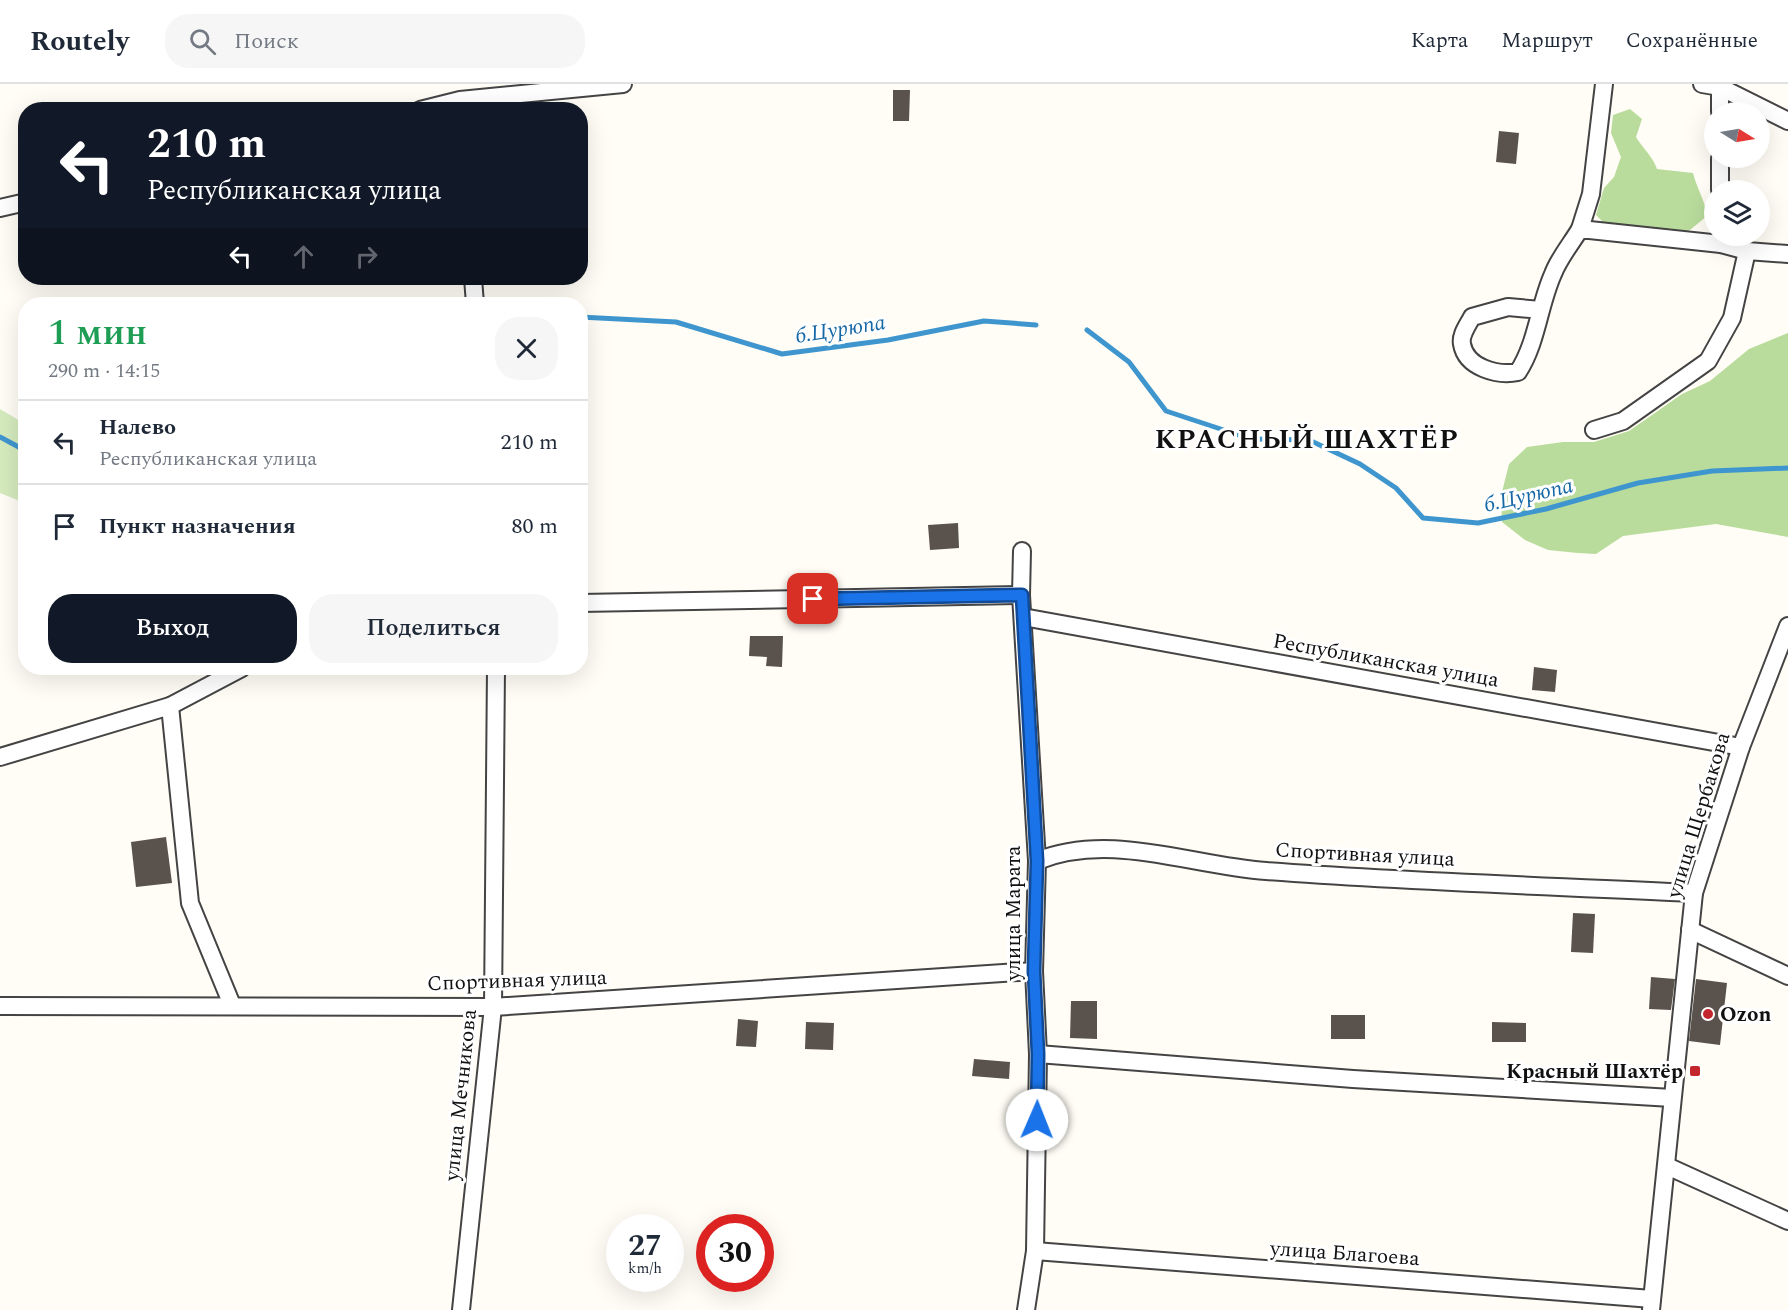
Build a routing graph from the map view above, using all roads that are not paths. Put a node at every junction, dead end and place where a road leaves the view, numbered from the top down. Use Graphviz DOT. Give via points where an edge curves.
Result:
graph roads {
  1 [pos="623,84"];
  2 [pos="1604,84"];
  3 [pos="1702,84"];
  4 [pos="1720,87"];
  5 [pos="461,98"];
  6 [pos="1720,102"];
  7 [pos="1788,121"];
  8 [pos="18,204"];
  9 [pos="0,208"];
  10 [pos="1580,230"];
  11 [pos="1704,239"];
  12 [pos="1735,246"];
  13 [pos="1747,251"];
  14 [pos="1788,254"];
  15 [pos="1541,310"];
  16 [pos="1594,430"];
  17 [pos="1022,551"];
  18 [pos="1022,595"];
  19 [pos="588,603"];
  20 [pos="1023,617"];
  21 [pos="1787,631"];
  22 [pos="229,675"];
  23 [pos="496,675"];
  24 [pos="170,706"];
  25 [pos="1741,747"];
  26 [pos="0,757"];
  27 [pos="1037,861"];
  28 [pos="1694,893"];
  29 [pos="1690,930"];
  30 [pos="1034,971"];
  31 [pos="1788,976"];
  32 [pos="232,1005"];
  33 [pos="0,1006"];
  34 [pos="493,1007"];
  35 [pos="1038,1054"];
  36 [pos="1672,1098"];
  37 [pos="1666,1166"];
  38 [pos="1788,1221"];
  39 [pos="1035,1251"];
  40 [pos="1652,1305"];
  41 [pos="460,1310"];
  42 [pos="1026,1310"];
  1 -- 5 [label="street"];
  2 -- 10 [label="street" via="1591,194"];
  3 -- 4 [label="street"];
  4 -- 6 [label="street"];
  4 -- 7 [label="street"];
  8 -- 9 [label="street"];
  10 -- 11 [label="street"];
  10 -- 15 [label="street" via="1553,273"];
  12 -- 13 [label="street"];
  13 -- 14 [label="street"];
  13 -- 16 [label="street" via="1732,318 1708,361 1623,421"];
  15 -- 15 [label="street" via="1518,372 1493,371 1471,362 1462,344 1472,317 1508,307"];
  17 -- 18 [label="street, улица Марата"];
  18 -- 19 [label="street"];
  18 -- 20 [label="street, улица Марата"];
  20 -- 25 [label="street, Республиканская улица"];
  20 -- 27 [label="street, улица Марата"];
  21 -- 25 [label="street, улица Щербакова"];
  22 -- 24 [label="street"];
  23 -- 34 [label="street, улица Мечникова"];
  24 -- 26 [label="street"];
  24 -- 32 [label="street" via="190,903"];
  25 -- 28 [label="street, улица Щербакова"];
  27 -- 28 [label="street, Спортивная улица" via="1081,848 1139,852 1264,871"];
  27 -- 30 [label="street, улица Марата"];
  28 -- 29 [label="street, улица Щербакова"];
  29 -- 31 [label="street"];
  29 -- 36 [label="street, улица Щербакова"];
  30 -- 34 [label="street, Спортивная улица"];
  30 -- 35 [label="street, улица Марата"];
  32 -- 33 [label="street, Спортивная улица"];
  32 -- 34 [label="street, Спортивная улица"];
  34 -- 41 [label="street, улица Мечникова"];
  35 -- 36 [label="street" via="1353,1079"];
  35 -- 39 [label="street, улица Марата"];
  36 -- 37 [label="street, улица Щербакова"];
  37 -- 38 [label="street"];
  37 -- 40 [label="street, улица Щербакова"];
  39 -- 40 [label="street, улица Благоева"];
  39 -- 42 [label="street, улица Марата"];
}
